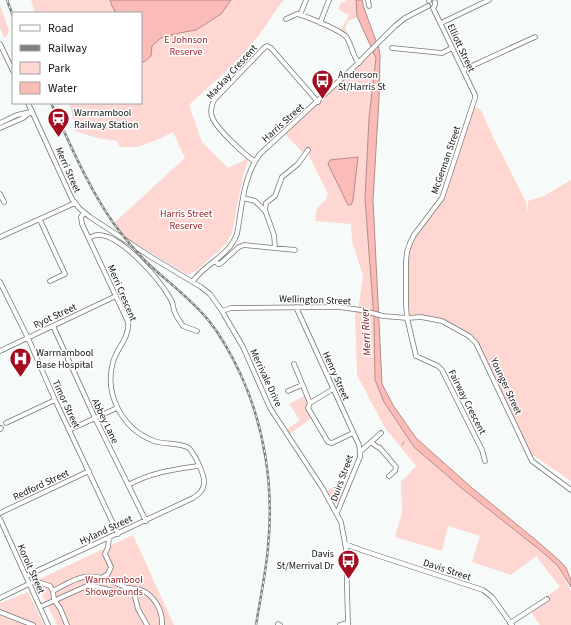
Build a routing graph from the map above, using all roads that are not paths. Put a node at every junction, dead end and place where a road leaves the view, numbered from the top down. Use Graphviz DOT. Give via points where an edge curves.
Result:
graph roads {
  1 [pos="306,0"];
  2 [pos="323,0"];
  3 [pos="368,0"];
  4 [pos="429,0"];
  5 [pos="489,0"];
  6 [pos="329,1"];
  7 [pos="437,1"];
  8 [pos="369,6"];
  9 [pos="430,7"];
  10 [pos="300,15"];
  11 [pos="286,19"];
  12 [pos="320,23"];
  13 [pos="441,23"];
  14 [pos="534,37"];
  15 [pos="0,44"];
  16 [pos="392,48"];
  17 [pos="452,48"];
  18 [pos="359,63"];
  19 [pos="12,69"];
  20 [pos="463,70"];
  21 [pos="475,95"];
  22 [pos="318,102"];
  23 [pos="28,104"];
  24 [pos="32,112"];
  25 [pos="0,123"];
  26 [pos="0,128"];
  27 [pos="308,150"];
  28 [pos="254,161"];
  29 [pos="0,194"];
  30 [pos="243,198"];
  31 [pos="253,200"];
  32 [pos="4,202"];
  33 [pos="268,202"];
  34 [pos="75,203"];
  35 [pos="266,212"];
  36 [pos="84,213"];
  37 [pos="90,217"];
  38 [pos="40,220"];
  39 [pos="85,230"];
  40 [pos="0,237"];
  41 [pos="89,238"];
  42 [pos="275,248"];
  43 [pos="295,250"];
  44 [pos="215,261"];
  45 [pos="50,281"];
  46 [pos="0,282"];
  47 [pos="193,282"];
  48 [pos="116,296"];
  49 [pos="296,307"];
  50 [pos="222,311"];
  51 [pos="407,318"];
  52 [pos="53,326"];
  53 [pos="197,331"];
  54 [pos="28,338"];
  55 [pos="0,350"];
  56 [pos="294,364"];
  57 [pos="302,385"];
  58 [pos="333,389"];
  59 [pos="288,392"];
  60 [pos="55,400"];
  61 [pos="310,403"];
  62 [pos="117,408"];
  63 [pos="95,418"];
  64 [pos="6,423"];
  65 [pos="70,430"];
  66 [pos="353,433"];
  67 [pos="381,433"];
  68 [pos="371,442"];
  69 [pos="360,452"];
  70 [pos="485,461"];
  71 [pos="198,466"];
  72 [pos="89,471"];
  73 [pos="389,476"];
  74 [pos="128,485"];
  75 [pos="571,490"];
  76 [pos="193,498"];
  77 [pos="0,513"];
  78 [pos="337,514"];
  79 [pos="0,519"];
  80 [pos="146,521"];
  81 [pos="118,534"];
  82 [pos="109,538"];
  83 [pos="346,544"];
  84 [pos="346,549"];
  85 [pos="364,551"];
  86 [pos="26,576"];
  87 [pos="103,578"];
  88 [pos="30,585"];
  89 [pos="89,585"];
  90 [pos="133,589"];
  91 [pos="53,591"];
  92 [pos="118,592"];
  93 [pos="0,598"];
  94 [pos="547,599"];
  95 [pos="54,600"];
  96 [pos="40,607"];
  97 [pos="0,612"];
  98 [pos="348,624"];
  99 [pos="511,624"];
  100 [pos="33,625"];
  101 [pos="48,625"];
  102 [pos="67,625"];
  103 [pos="147,625"];
  104 [pos="162,625"];
  105 [pos="340,625"];
  1 -- 10 [label="street"];
  2 -- 6 [label="street"];
  3 -- 8 [label="street"];
  4 -- 7 [label="street"];
  4 -- 9 [label="street"];
  5 -- 13 [label="street"];
  6 -- 12 [label="street"];
  7 -- 9 [label="street" via="435,6"];
  9 -- 13 [label="street, Elliott Street"];
  9 -- 18 [label="street, Harris Street" via="405,18"];
  10 -- 11 [label="street"];
  10 -- 12 [label="street"];
  12 -- 18 [label="street" via="345,36 353,56"];
  13 -- 17 [label="street, Elliott Street"];
  14 -- 20 [label="street"];
  15 -- 19 [label="street"];
  16 -- 17 [label="street" via="442,53"];
  17 -- 20 [label="street, Elliott Street"];
  18 -- 22 [label="street, Harris Street"];
  20 -- 21 [label="street, Elliott Street"];
  21 -- 51 [label="street, McGennan Street" via="442,198 410,243 406,261"];
  22 -- 28 [label="street, Harris Street"];
  22 -- 28 [label="street, Mackay Crescent" via="271,48 265,47 214,100 211,107 214,121"];
  23 -- 24 [label="street, Merri Street"];
  24 -- 25 [label="street" via="17,115"];
  24 -- 26 [label="street"];
  24 -- 34 [label="street, Merri Street"];
  27 -- 33 [label="street" via="298,164 282,177 275,196"];
  28 -- 30 [label="street, Harris Street"];
  29 -- 32 [label="street"];
  30 -- 31 [label="street"];
  30 -- 44 [label="street, Harris Street" via="235,238 229,248"];
  31 -- 33 [label="street"];
  31 -- 35 [label="street"];
  33 -- 35 [label="street" via="265,206"];
  34 -- 36 [label="street, Merri Street"];
  34 -- 38 [label="street"];
  35 -- 42 [label="street"];
  36 -- 37 [label="street, Merri Street"];
  36 -- 39 [label="street, Merri Crescent" via="81,219"];
  37 -- 39 [label="street"];
  37 -- 47 [label="street, Merrivale Drive"];
  38 -- 40 [label="street"];
  38 -- 45 [label="street" via="65,274"];
  39 -- 41 [label="street, Merri Crescent"];
  41 -- 48 [label="street, Merri Crescent"];
  41 -- 53 [label="street" via="105,236 133,253 164,288 183,326"];
  42 -- 43 [label="street"];
  42 -- 44 [label="street" via="242,246 220,264"];
  44 -- 47 [label="street, Harris Street"];
  46 -- 54 [label="street, Timor Street"];
  47 -- 50 [label="street, Merrivale Drive" via="210,294"];
  48 -- 52 [label="street, Ryot Street"];
  48 -- 62 [label="street, Merri Crescent" via="128,325 127,334 112,368 112,390"];
  49 -- 50 [label="street, Wellington Street" via="231,308"];
  49 -- 51 [label="street, Wellington Street" via="339,307"];
  49 -- 58 [label="street, Henry Street"];
  50 -- 78 [label="street, Merrivale Drive" via="243,347 270,408 308,463"];
  51 -- 70 [label="street, Fairway Crescent" via="416,356 442,370"];
  51 -- 75 [label="street, Younger Street" via="421,317 442,321 469,336 476,343 532,461"];
  52 -- 54 [label="street, Ryot Street"];
  52 -- 63 [label="street, Abbey Lane"];
  54 -- 55 [label="street, Ryot Street"];
  54 -- 60 [label="street, Timor Street"];
  56 -- 57 [label="street"];
  57 -- 59 [label="street"];
  57 -- 61 [label="street"];
  58 -- 61 [label="street"];
  58 -- 66 [label="street, Henry Street"];
  60 -- 64 [label="street"];
  60 -- 65 [label="street, Timor Street"];
  61 -- 66 [label="street" via="308,408 328,442 332,443"];
  62 -- 63 [label="street"];
  62 -- 71 [label="street, Merri Crescent" via="130,426 143,436 160,443 189,448"];
  63 -- 65 [label="street"];
  63 -- 74 [label="street, Abbey Lane"];
  65 -- 72 [label="street, Timor Street"];
  66 -- 69 [label="street, Henry Street"];
  67 -- 68 [label="street, Duirs Street"];
  68 -- 69 [label="street, Duirs Street"];
  68 -- 73 [label="street" via="380,448 396,467"];
  69 -- 78 [label="street, Duirs Street" via="360,458"];
  71 -- 74 [label="street" via="160,472"];
  71 -- 76 [label="street, Merri Crescent" via="204,484"];
  72 -- 77 [label="street, Redford Street"];
  72 -- 81 [label="street, Timor Street"];
  74 -- 80 [label="street, Abbey Lane"];
  76 -- 80 [label="street, Hyland Street"];
  78 -- 83 [label="street, Merrivale Drive"];
  79 -- 86 [label="street, Koroit Street"];
  80 -- 81 [label="street, Hyland Street"];
  81 -- 82 [label="street, Hyland Street"];
  82 -- 86 [label="street, Hyland Street"];
  82 -- 87 [label="street" via="105,554 111,566"];
  83 -- 84 [label="street, Merrivale Drive"];
  83 -- 85 [label="street, Davis Street"];
  84 -- 85 [label="street, Davis Street"];
  84 -- 98 [label="street, Merrivale Drive"];
  85 -- 99 [label="street, Davis Street" via="483,590"];
  86 -- 88 [label="street, Koroit Street"];
  87 -- 89 [label="street"];
  87 -- 90 [label="street"];
  87 -- 91 [label="street" via="82,577"];
  88 -- 91 [label="street" via="35,581 50,586"];
  88 -- 93 [label="street"];
  88 -- 96 [label="street, Koroit Street"];
  89 -- 92 [label="street"];
  89 -- 95 [label="street"];
  90 -- 103 [label="street" via="138,609"];
  90 -- 104 [label="street" via="141,590 150,596 160,609"];
  91 -- 95 [label="street"];
  94 -- 99 [label="street"];
  95 -- 96 [label="street"];
  95 -- 102 [label="street"];
  96 -- 101 [label="street, Koroit Street"];
  97 -- 100 [label="street"];
  98 -- 105 [label="street"];
}
